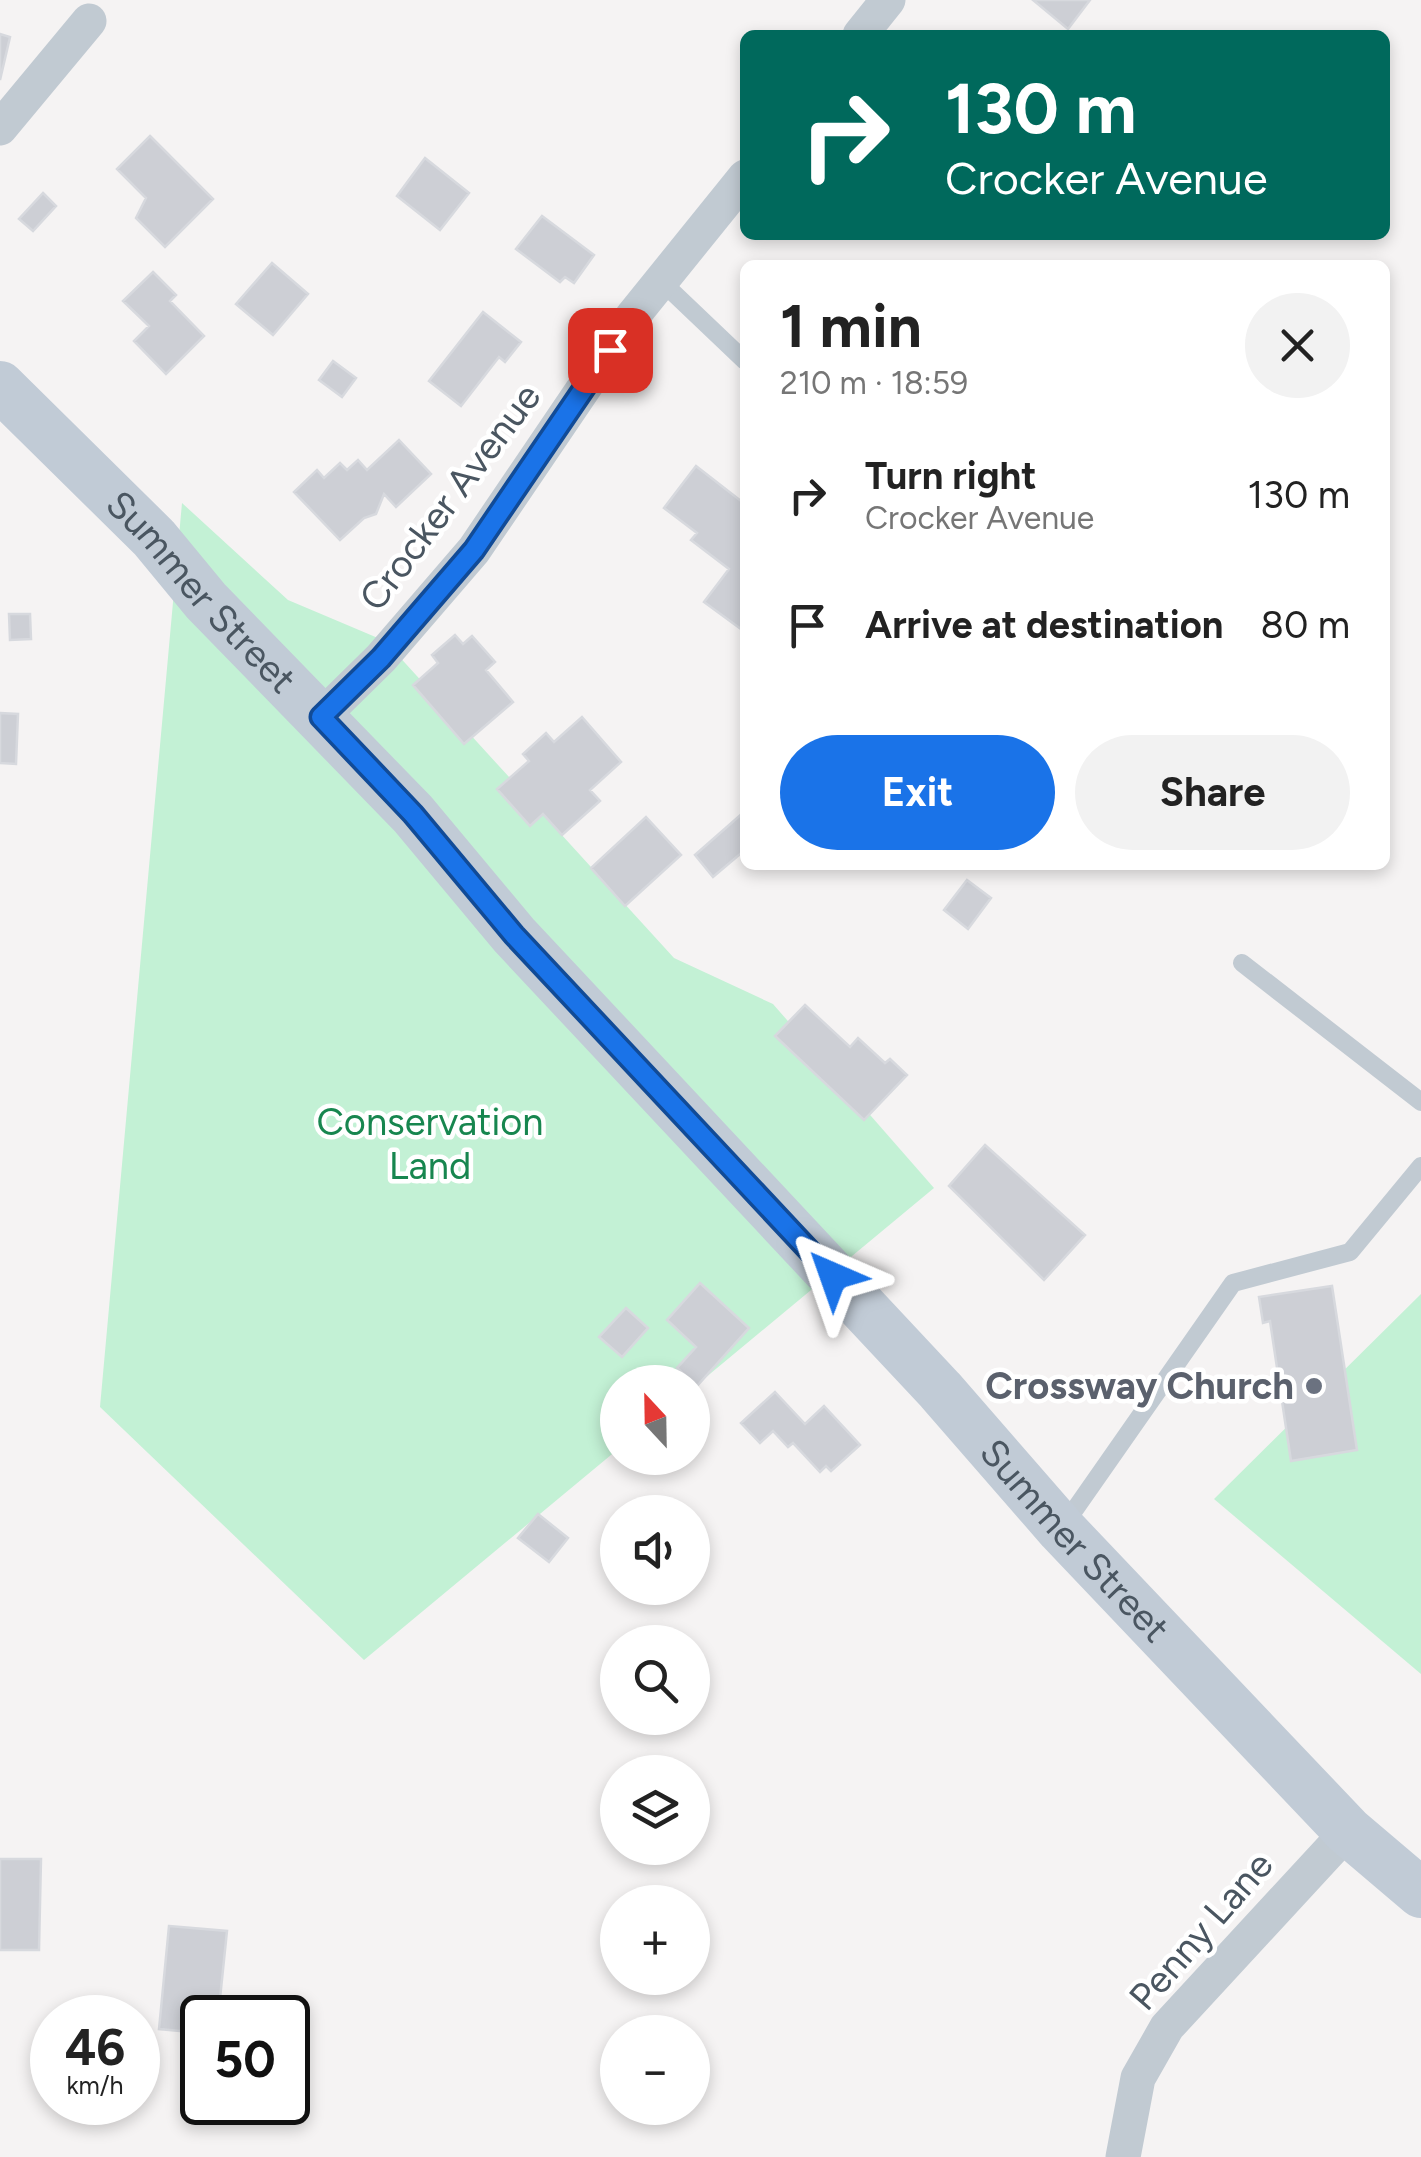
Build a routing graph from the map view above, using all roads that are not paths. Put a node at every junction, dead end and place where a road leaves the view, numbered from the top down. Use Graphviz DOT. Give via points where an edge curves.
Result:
graph roads {
  1 [pos="888,0"];
  2 [pos="90,21"];
  3 [pos="864,30"];
  4 [pos="0,128"];
  5 [pos="740,183"];
  6 [pos="660,281"];
  7 [pos="740,356"];
  8 [pos="0,386"];
  9 [pos="321,717"];
  10 [pos="1242,963"];
  11 [pos="1421,1102"];
  12 [pos="1421,1166"];
  13 [pos="1061,1529"];
  14 [pos="1348,1830"];
  15 [pos="1421,1893"];
  16 [pos="1123,2157"];
  1 -- 3 [label="street"];
  2 -- 4 [label="street"];
  5 -- 6 [label="street, Crocker Avenue"];
  6 -- 7 [label="lane"];
  6 -- 9 [label="street, Crocker Avenue" via="474,550"];
  8 -- 9 [label="main road, Summer Street"];
  9 -- 13 [label="main road, Summer Street"];
  10 -- 11 [label="lane"];
  12 -- 13 [label="lane" via="1350,1252 1233,1283"];
  13 -- 14 [label="main road, Summer Street"];
  14 -- 15 [label="main road, Summer Street"];
  14 -- 16 [label="street, Penny Lane" via="1168,2027 1138,2078"];
}
